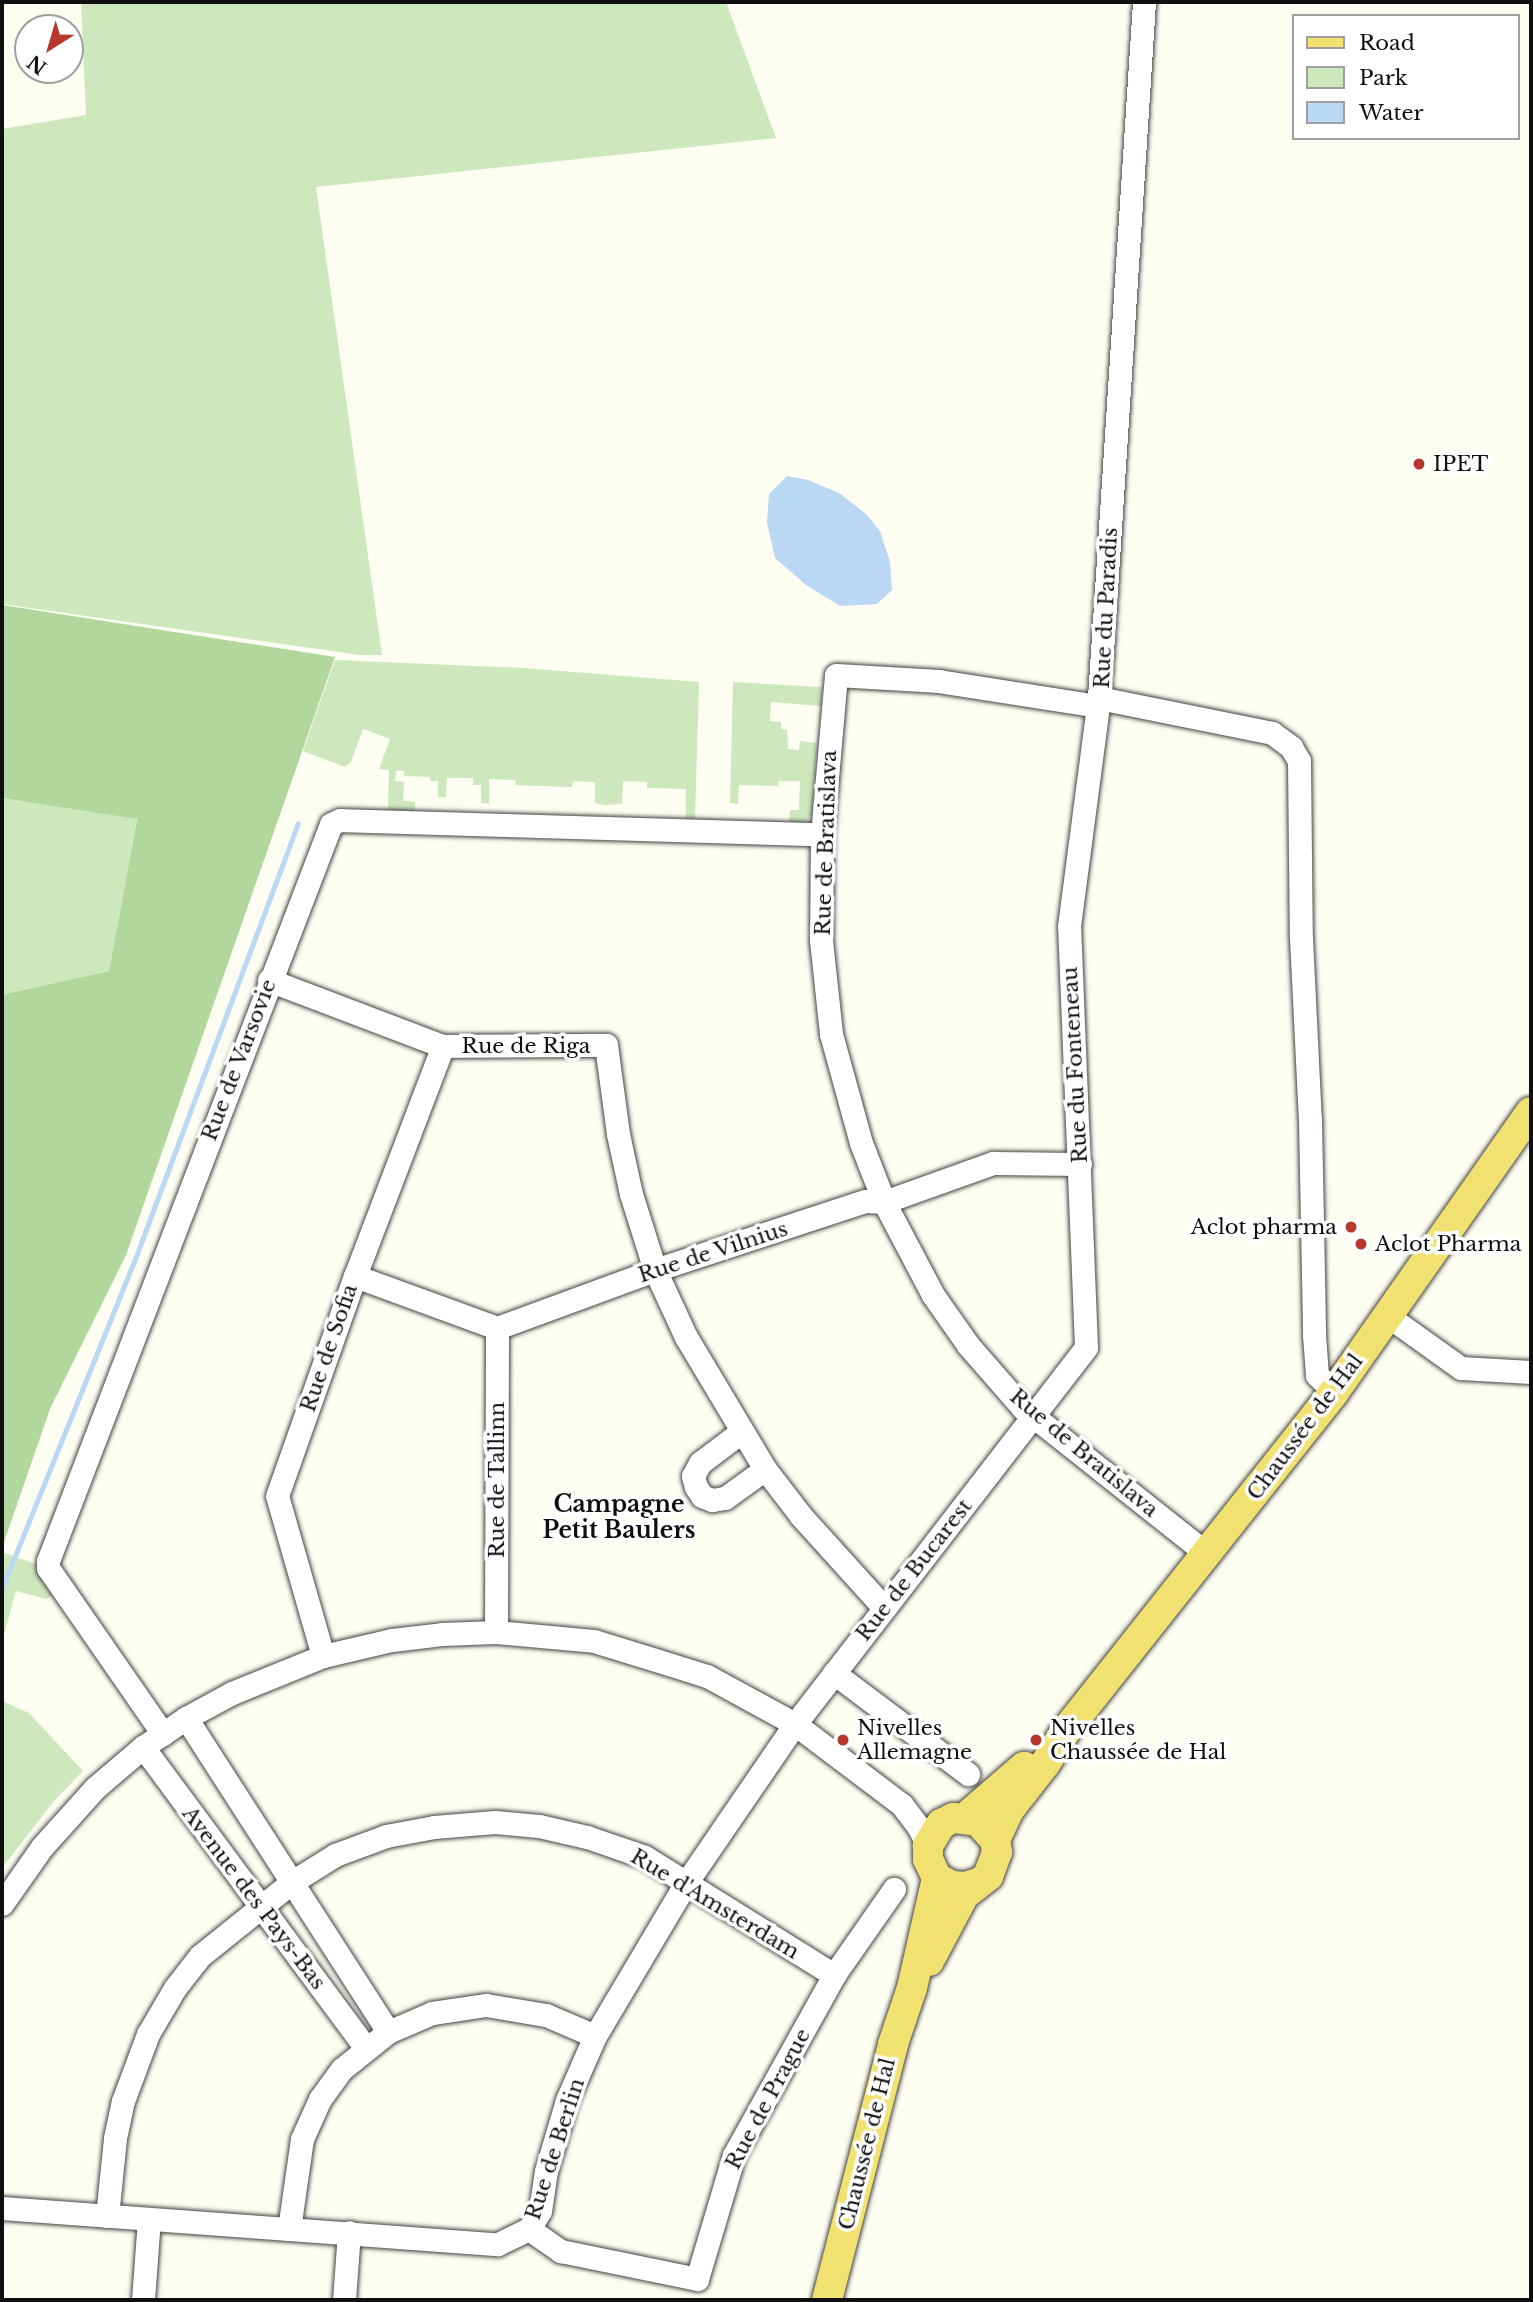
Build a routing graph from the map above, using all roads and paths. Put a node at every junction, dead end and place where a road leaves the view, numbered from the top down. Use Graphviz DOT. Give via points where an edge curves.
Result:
graph roads {
  1 [pos="1144,2"];
  2 [pos="1099,702"];
  3 [pos="822,834"];
  4 [pos="269,980"];
  5 [pos="443,1046"];
  6 [pos="1531,1112"];
  7 [pos="1080,1164"];
  8 [pos="884,1202"];
  9 [pos="655,1270"];
  10 [pos="355,1276"];
  11 [pos="1388,1316"];
  12 [pos="497,1328"];
  13 [pos="1531,1372"];
  14 [pos="1334,1392"];
  15 [pos="1034,1416"];
  16 [pos="741,1432"];
  17 [pos="765,1469"];
  18 [pos="1207,1554"];
  19 [pos="884,1608"];
  20 [pos="496,1632"];
  21 [pos="324,1656"];
  22 [pos="834,1673"];
  23 [pos="186,1718"];
  24 [pos="795,1724"];
  25 [pos="1064,1733"];
  26 [pos="163,1734"];
  27 [pos="143,1748"];
  28 [pos="968,1774"];
  29 [pos="901,1805"];
  30 [pos="959,1818"];
  31 [pos="995,1840"];
  32 [pos="928,1846"];
  33 [pos="937,1878"];
  34 [pos="292,1882"];
  35 [pos="686,1883"];
  36 [pos="978,1883"];
  37 [pos="894,1889"];
  38 [pos="2,1904"];
  39 [pos="261,1907"];
  40 [pos="834,1975"];
  41 [pos="912,1988"];
  42 [pos="388,2032"];
  43 [pos="595,2036"];
  44 [pos="366,2048"];
  45 [pos="2,2208"];
  46 [pos="107,2216"];
  47 [pos="149,2219"];
  48 [pos="289,2229"];
  49 [pos="529,2229"];
  50 [pos="349,2232"];
  51 [pos="144,2300"];
  52 [pos="344,2300"];
  53 [pos="827,2300"];
  1 -- 2 [label="street, Rue du Paradis"];
  2 -- 3 [label="street, Rue de Bratislava" via="939,681 836,675"];
  2 -- 7 [label="street, Rue du Fonteneau" via="1069,926"];
  2 -- 14 [label="street, Rue du Paradis" via="1272,733 1291,747 1299,761 1314,1335 1317,1375"];
  3 -- 4 [label="street, Rue de Varsovie" via="340,820 331,824"];
  3 -- 8 [label="street, Rue de Bratislava" via="821,940 831,1034 861,1143"];
  4 -- 5 [label="street, Rue de Riga"];
  4 -- 26 [label="street, Rue de Varsovie" via="48,1561 48,1568"];
  5 -- 9 [label="street, Rue de Riga" via="606,1045 631,1194"];
  5 -- 10 [label="street, Rue de Sofia"];
  6 -- 11 [label="main road, Chaussée de Hal"];
  7 -- 8 [label="street, Rue de Vilnius" via="993,1163"];
  7 -- 15 [label="street, Rue du Fonteneau" via="1086,1347"];
  8 -- 9 [label="street, Rue de Vilnius" via="865,1201"];
  8 -- 15 [label="street, Rue de Bratislava" via="933,1295 990,1371"];
  9 -- 12 [label="street, Rue de Vilnius"];
  9 -- 16 [label="street" via="686,1337"];
  10 -- 12 [label="street"];
  10 -- 21 [label="street, Rue de Sofia" via="277,1496"];
  11 -- 13 [label="street" via="1461,1367"];
  11 -- 14 [label="main road, Chaussée de Hal"];
  12 -- 20 [label="street, Rue de Tallinn"];
  14 -- 18 [label="main road, Chaussée de Hal"];
  15 -- 18 [label="street, Rue de Bratislava"];
  15 -- 19 [label="street, Rue de Bucarest"];
  16 -- 17 [label="street"];
  16 -- 17 [label="street" via="700,1463 693,1476 696,1488 712,1500 725,1498"];
  17 -- 19 [label="street"];
  18 -- 25 [label="main road, Chaussée de Hal"];
  19 -- 22 [label="street, Rue de Bucarest"];
  20 -- 21 [label="street" via="392,1640"];
  20 -- 24 [label="street" via="594,1641 646,1655 707,1676"];
  21 -- 23 [label="street" via="232,1693"];
  22 -- 24 [label="street, Rue de Bucarest"];
  22 -- 28 [label="street"];
  23 -- 26 [label="street"];
  23 -- 34 [label="street, Avenue des Pays-Bas"];
  24 -- 29 [label="street"];
  24 -- 35 [label="street, Rue de Berlin"];
  25 -- 30 [label="main road, Chaussée de Hal"];
  25 -- 31 [label="main road, Chaussée de Hal" via="1009,1810"];
  26 -- 27 [label="street"];
  27 -- 38 [label="street" via="62,1823"];
  27 -- 39 [label="street, Avenue des Pays-Bas"];
  29 -- 30 [label="street" via="933,1817"];
  29 -- 32 [label="street"];
  30 -- 31 [label="main road" via="978,1821"];
  30 -- 32 [label="main road, Chaussée de Hal" via="941,1824"];
  31 -- 36 [label="main road, Chaussée de Hal" via="995,1865"];
  32 -- 33 [label="main road, Chaussée de Hal"];
  33 -- 36 [label="main road" via="965,1887"];
  33 -- 41 [label="main road, Chaussée de Hal"];
  34 -- 35 [label="street, Rue d'Amsterdam" via="335,1855 386,1836 495,1822 587,1837 645,1857"];
  34 -- 39 [label="street, Rue d'Amsterdam"];
  34 -- 42 [label="street, Avenue des Pays-Bas"];
  35 -- 40 [label="street, Rue d'Amsterdam"];
  35 -- 43 [label="street, Rue de Berlin"];
  36 -- 41 [label="main road, Chaussée de Hal" via="959,1903"];
  37 -- 40 [label="street, Rue de Prague"];
  39 -- 44 [label="street, Avenue des Pays-Bas"];
  39 -- 46 [label="street, Rue d'Amsterdam" via="200,1956 148,2034 123,2101"];
  40 -- 49 [label="street, Rue de Prague" via="734,2155 697,2279 561,2251"];
  41 -- 53 [label="main road, Chaussée de Hal" via="893,2044"];
  42 -- 43 [label="street" via="432,2013 486,2005 546,2015"];
  42 -- 44 [label="street"];
  43 -- 49 [label="street, Rue de Berlin" via="566,2100 540,2211"];
  44 -- 48 [label="street" via="342,2069 320,2099 302,2139"];
  45 -- 46 [label="street, Rue de Berlin"];
  46 -- 47 [label="street, Rue de Berlin"];
  47 -- 48 [label="street, Rue de Berlin"];
  47 -- 51 [label="street"];
  48 -- 50 [label="street, Rue de Berlin"];
  49 -- 50 [label="street, Rue de Berlin" via="498,2244"];
  50 -- 52 [label="street"];
}
